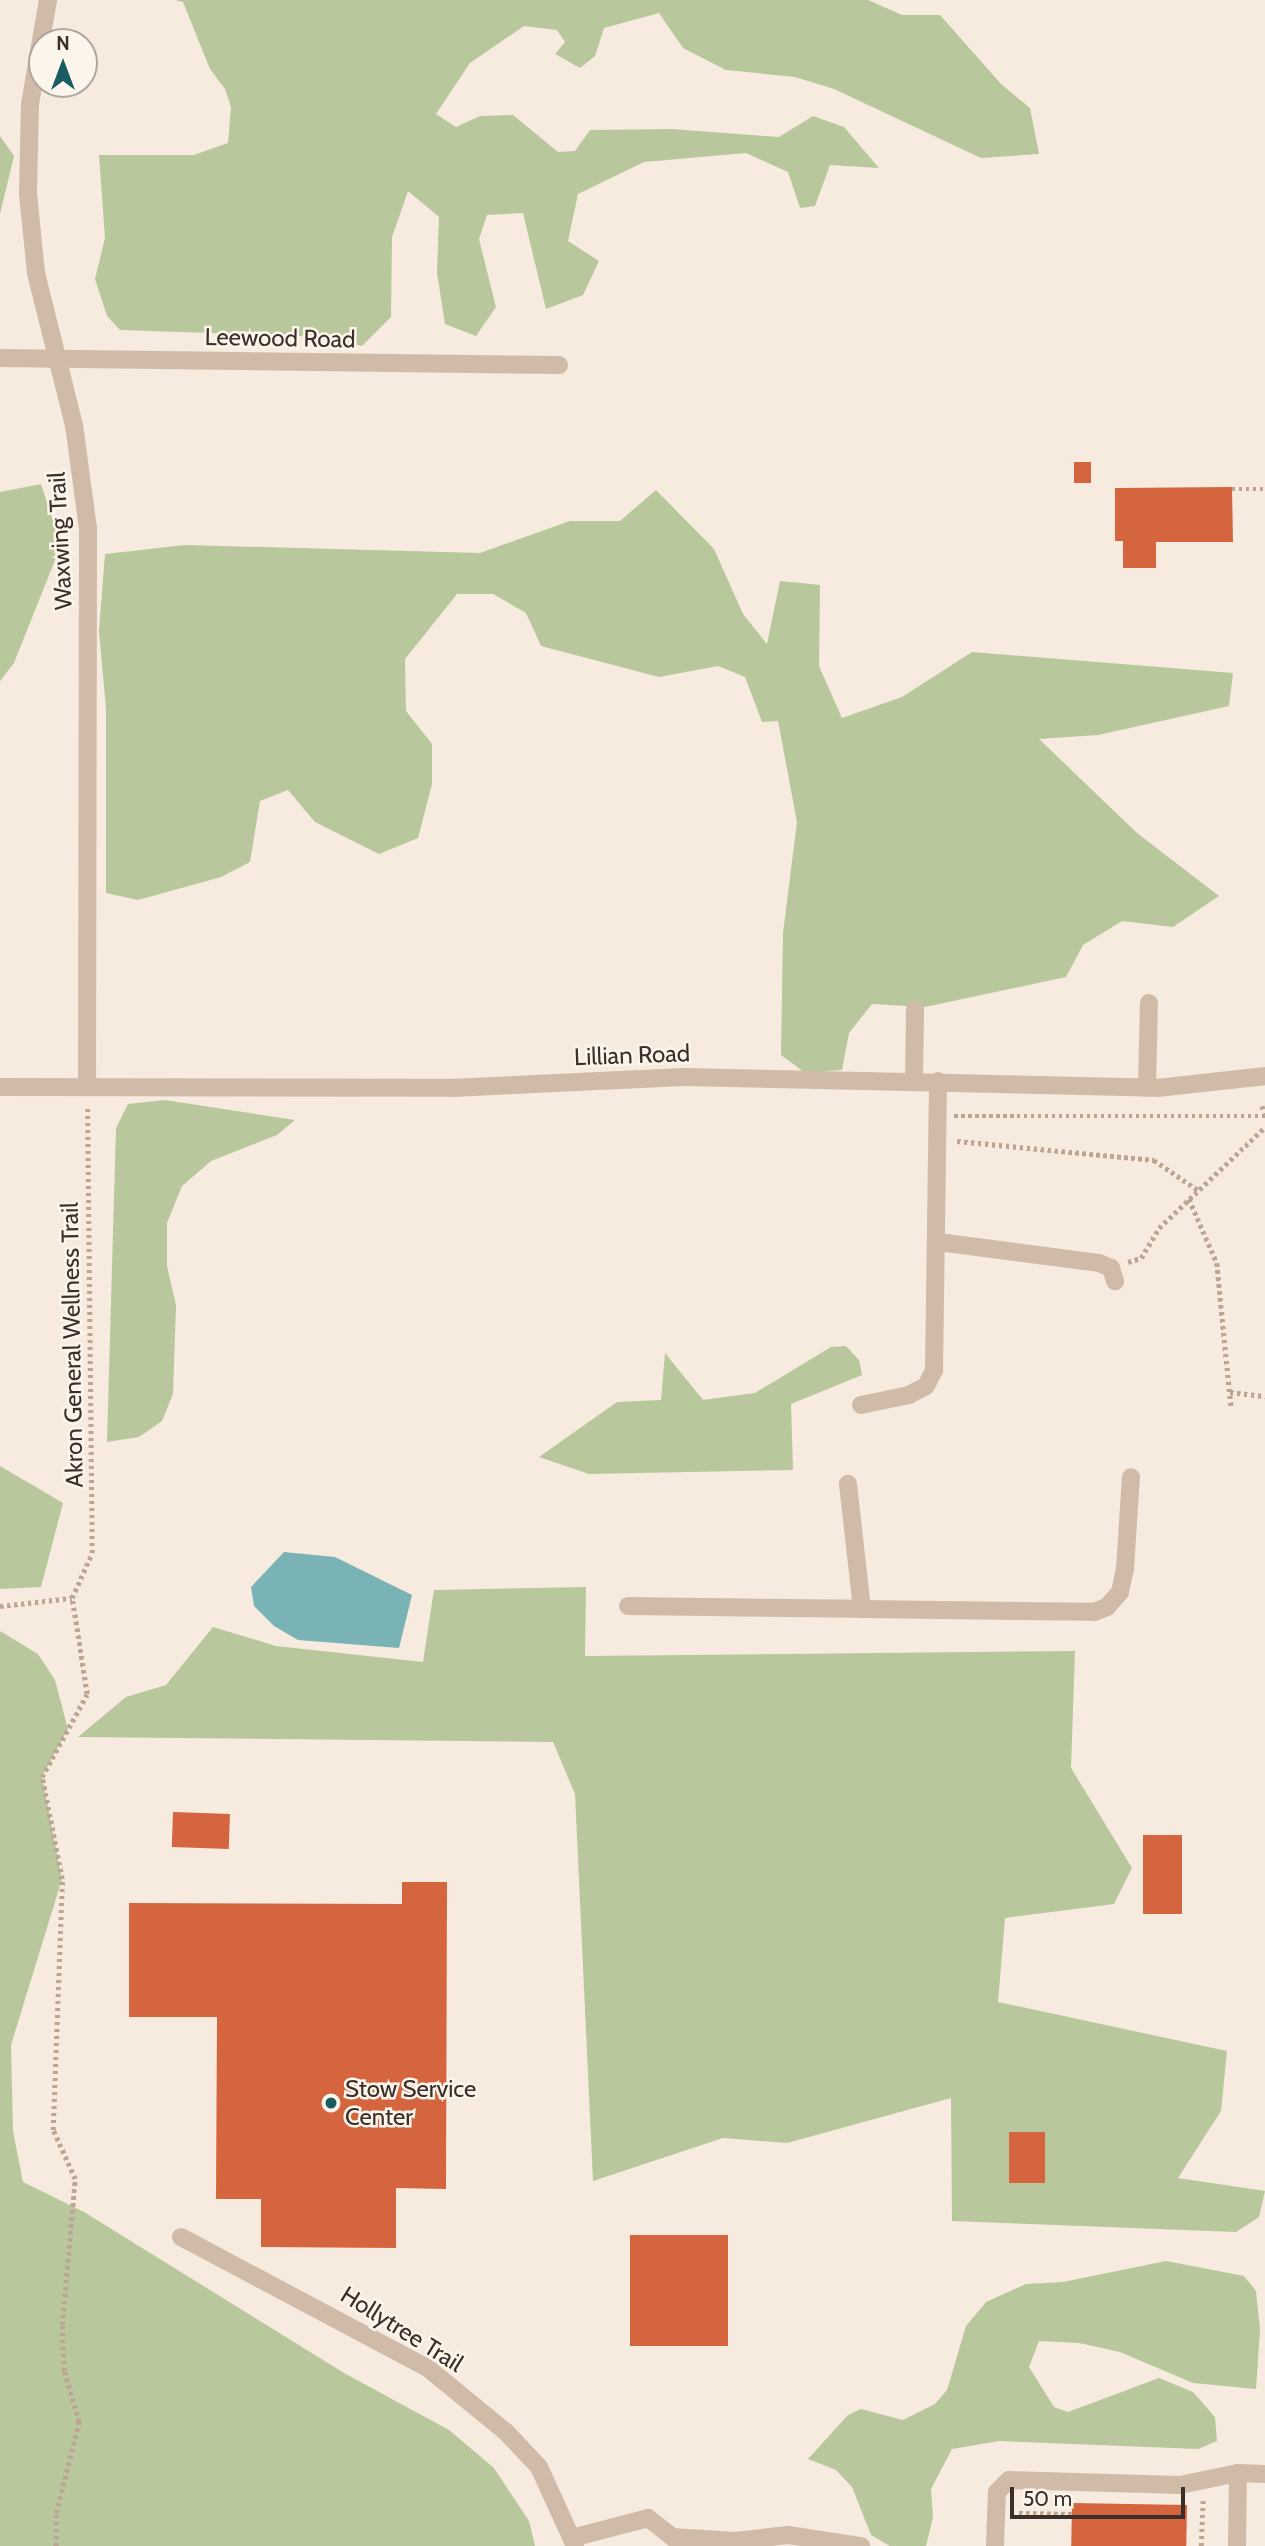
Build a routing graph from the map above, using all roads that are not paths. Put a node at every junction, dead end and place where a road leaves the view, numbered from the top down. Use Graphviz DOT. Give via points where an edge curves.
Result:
graph roads {
  1 [pos="48,0"];
  2 [pos="0,358"];
  3 [pos="58,358"];
  4 [pos="559,365"];
  5 [pos="1149,1003"];
  6 [pos="915,1010"];
  7 [pos="1265,1076"];
  8 [pos="914,1081"];
  9 [pos="938,1082"];
  10 [pos="0,1087"];
  11 [pos="87,1087"];
  12 [pos="1147,1088"];
  13 [pos="938,1242"];
  14 [pos="1113,1275"];
  15 [pos="860,1405"];
  16 [pos="1131,1477"];
  17 [pos="848,1484"];
  18 [pos="628,1606"];
  19 [pos="862,1609"];
  20 [pos="181,2237"];
  21 [pos="1238,2473"];
  22 [pos="1265,2474"];
  23 [pos="574,2542"];
  24 [pos="861,2546"];
  25 [pos="995,2546"];
  26 [pos="1237,2546"];
  1 -- 3 [label="street, Waxwing Trail" via="30,104 28,194 36,273"];
  2 -- 3 [label="street, Leewood Road"];
  3 -- 4 [label="street, Leewood Road"];
  3 -- 11 [label="street, Waxwing Trail" via="74,425 88,529"];
  5 -- 12 [label="street"];
  6 -- 8 [label="street"];
  7 -- 12 [label="street, Lillian Road"];
  8 -- 9 [label="street, Lillian Road"];
  8 -- 11 [label="street, Lillian Road" via="641,1077 452,1088"];
  9 -- 12 [label="street, Lillian Road"];
  9 -- 13 [label="street"];
  10 -- 11 [label="street, Lillian Road"];
  13 -- 14 [label="street"];
  13 -- 15 [label="street" via="934,1370 926,1386 909,1395"];
  16 -- 19 [label="street" via="1125,1569 1120,1592 1107,1607 1094,1612"];
  17 -- 19 [label="street"];
  18 -- 19 [label="street"];
  20 -- 23 [label="street, Hollytree Trail" via="429,2369 506,2432 539,2467"];
  21 -- 22 [label="street"];
  21 -- 25 [label="street" via="1180,2485 1009,2480 996,2492"];
  21 -- 26 [label="street"];
  23 -- 24 [label="street" via="648,2518 671,2537 734,2541 788,2535 850,2540"];
}
